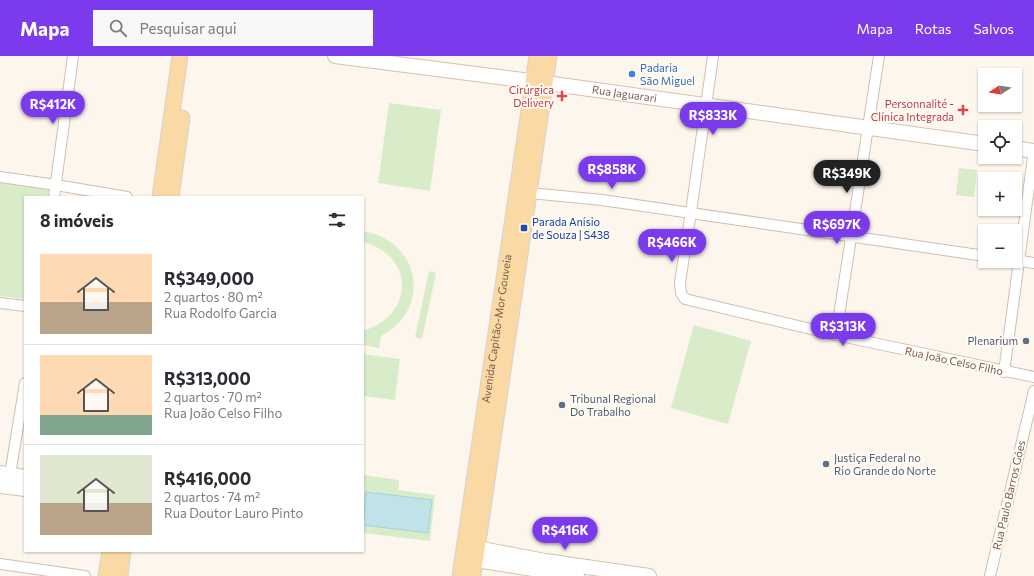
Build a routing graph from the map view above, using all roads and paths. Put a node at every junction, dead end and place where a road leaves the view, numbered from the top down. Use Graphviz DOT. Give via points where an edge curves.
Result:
graph roads {
  1 [pos="73,56"];
  2 [pos="180,56"];
  3 [pos="190,56"];
  4 [pos="339,56"];
  5 [pos="537,56"];
  6 [pos="549,56"];
  7 [pos="713,56"];
  8 [pos="879,56"];
  9 [pos="417,61"];
  10 [pos="539,83"];
  11 [pos="706,106"];
  12 [pos="868,128"];
  13 [pos="978,143"];
  14 [pos="1022,149"];
  15 [pos="1034,151"];
  16 [pos="0,178"];
  17 [pos="56,185"];
  18 [pos="530,193"];
  19 [pos="54,196"];
  20 [pos="121,196"];
  21 [pos="160,196"];
  22 [pos="171,196"];
  23 [pos="691,212"];
  24 [pos="1022,228"];
  25 [pos="851,236"];
  26 [pos="978,255"];
  27 [pos="1022,261"];
  28 [pos="1034,263"];
  29 [pos="1016,268"];
  30 [pos="0,303"];
  31 [pos="24,306"];
  32 [pos="836,334"];
  33 [pos="492,362"];
  34 [pos="1004,372"];
  35 [pos="1034,377"];
  36 [pos="502,384"];
  37 [pos="24,388"];
  38 [pos="1034,391"];
  39 [pos="24,477"];
  40 [pos="4,480"];
  41 [pos="487,483"];
  42 [pos="24,489"];
  43 [pos="471,501"];
  44 [pos="110,552"];
  45 [pos="123,552"];
  46 [pos="477,554"];
  47 [pos="0,564"];
  48 [pos="544,569"];
  49 [pos="86,576"];
  50 [pos="106,576"];
  51 [pos="120,576"];
  52 [pos="460,576"];
  53 [pos="473,576"];
  54 [pos="577,576"];
  55 [pos="646,576"];
  56 [pos="990,576"];
  1 -- 17 [label="street"];
  2 -- 21 [label="main road"];
  3 -- 22 [label="main road"];
  4 -- 9 [label="main road, Rua Jaguarari"];
  5 -- 10 [label="main road"];
  6 -- 10 [label="main road"];
  7 -- 11 [label="street"];
  8 -- 12 [label="street"];
  9 -- 10 [label="main road, Rua Jaguarari"];
  10 -- 11 [label="main road, Rua Jaguarari"];
  10 -- 18 [label="main road, Avenida Capitão-Mor Gouveia"];
  10 -- 33 [label="main road, Avenida Capitão-Mor Gouveia"];
  11 -- 12 [label="main road, Rua Jaguarari"];
  11 -- 23 [label="street"];
  12 -- 13 [label="main road, Rua Jaguarari"];
  12 -- 25 [label="street"];
  14 -- 15 [label="main road"];
  15 -- 24 [label="street"];
  16 -- 17 [label="street"];
  17 -- 19 [label="street"];
  17 -- 20 [label="street"];
  18 -- 23 [label="street"];
  18 -- 36 [label="main road, Avenida Capitão-Mor Gouveia"];
  23 -- 25 [label="street"];
  23 -- 32 [label="street, Rua João Celso Filho" via="680,282 682,296 687,300"];
  25 -- 26 [label="street"];
  25 -- 32 [label="street"];
  27 -- 28 [label="street"];
  29 -- 34 [label="street"];
  30 -- 31 [label="street"];
  32 -- 34 [label="street, Rua João Celso Filho"];
  33 -- 36 [label="main road"];
  33 -- 43 [label="main road, Avenida Capitão-Mor Gouveia"];
  34 -- 35 [label="street, Rua João Celso Filho"];
  36 -- 41 [label="main road, Avenida Capitão-Mor Gouveia"];
  37 -- 40 [label="street"];
  38 -- 56 [label="street, Rua Paulo Barros Góes"];
  39 -- 40 [label="main road"];
  40 -- 42 [label="main road"];
  41 -- 43 [label="main road"];
  41 -- 46 [label="main road, Avenida Capitão-Mor Gouveia"];
  43 -- 52 [label="main road, Avenida Capitão-Mor Gouveia"];
  44 -- 50 [label="main road"];
  45 -- 51 [label="main road"];
  46 -- 48 [label="main road"];
  46 -- 53 [label="main road, Avenida Capitão-Mor Gouveia"];
  47 -- 49 [label="street"];
  48 -- 54 [label="main road"];
  48 -- 55 [label="main road"];
}
